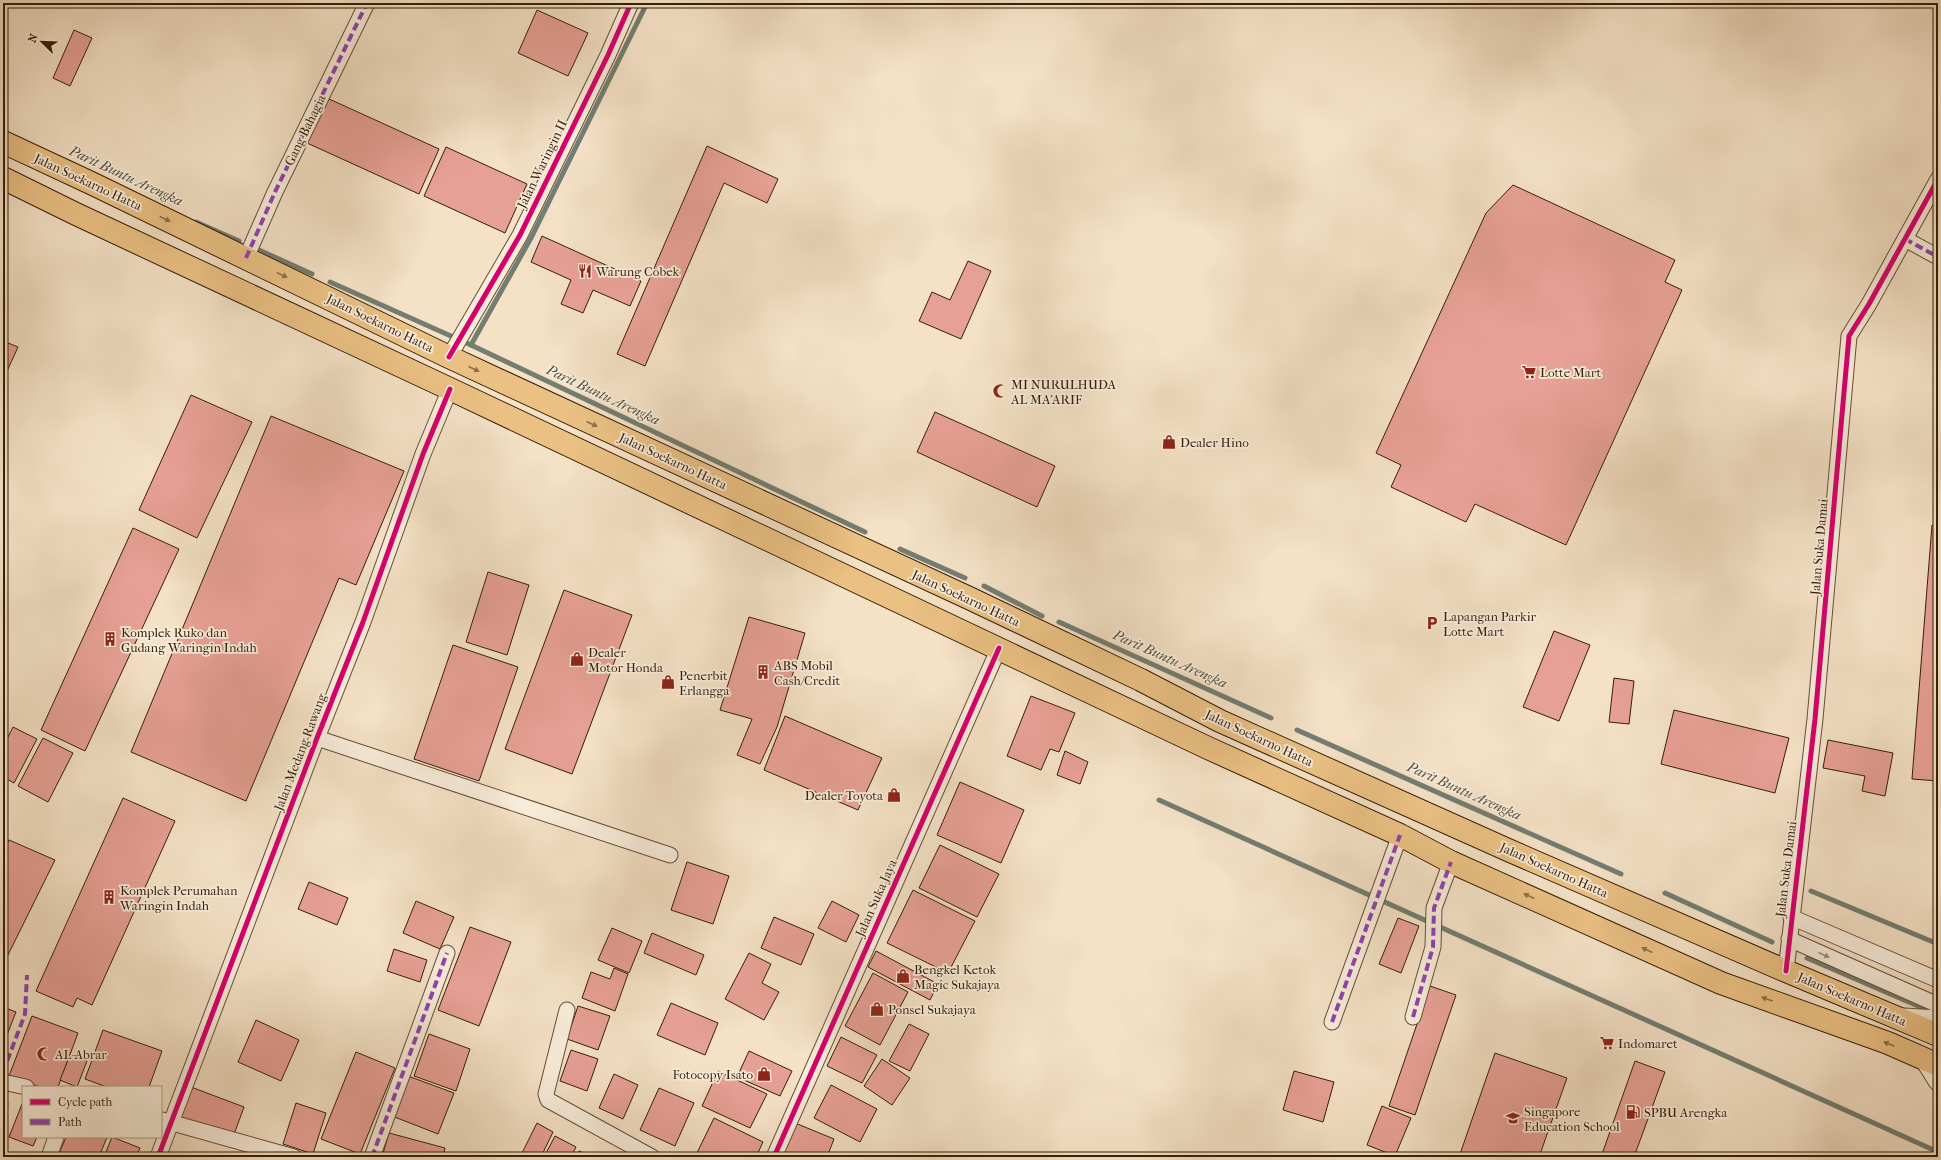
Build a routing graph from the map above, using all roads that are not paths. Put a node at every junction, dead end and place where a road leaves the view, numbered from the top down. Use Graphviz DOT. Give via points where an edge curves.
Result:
graph roads {
  1 [pos="367,3"];
  2 [pos="631,3"];
  3 [pos="3,142"];
  4 [pos="3,178"];
  5 [pos="1938,179"];
  6 [pos="91,183"];
  7 [pos="76,214"];
  8 [pos="1905,239"];
  9 [pos="246,258"];
  10 [pos="1938,258"];
  11 [pos="451,354"];
  12 [pos="450,389"];
  13 [pos="999,648"];
  14 [pos="1220,721"];
  15 [pos="317,738"];
  16 [pos="1208,748"];
  17 [pos="1400,835"];
  18 [pos="670,855"];
  19 [pos="1452,862"];
  20 [pos="1791,917"];
  21 [pos="1789,939"];
  22 [pos="447,953"];
  23 [pos="1786,972"];
  24 [pos="1938,980"];
  25 [pos="1938,1005"];
  26 [pos="567,1010"];
  27 [pos="1413,1017"];
  28 [pos="1897,1018"];
  29 [pos="1938,1020"];
  30 [pos="1332,1022"];
  31 [pos="1938,1035"];
  32 [pos="1931,1063"];
  33 [pos="1938,1081"];
  34 [pos="3,1082"];
  35 [pos="22,1086"];
  36 [pos="166,1121"];
  37 [pos="56,1138"];
  38 [pos="49,1157"];
  39 [pos="158,1157"];
  40 [pos="294,1157"];
  41 [pos="372,1157"];
  42 [pos="652,1157"];
  43 [pos="774,1157"];
  1 -- 9 [label="street, Gang Bahagia" via="275,192"];
  2 -- 11 [label="street, Jalan Waringin II" via="520,235"];
  3 -- 6 [label="main road, Jalan Soekarno Hatta"];
  4 -- 7 [label="main road, Jalan Soekarno Hatta"];
  5 -- 8 [label="street, Jalan Suka Damai"];
  6 -- 7 [label="main road"];
  6 -- 9 [label="main road, Jalan Soekarno Hatta, one-way"];
  7 -- 12 [label="main road, Jalan Soekarno Hatta"];
  8 -- 10 [label="street"];
  8 -- 20 [label="street, Jalan Suka Damai" via="1849,336 1815,719"];
  9 -- 11 [label="main road, Jalan Soekarno Hatta, one-way"];
  11 -- 14 [label="main road, Jalan Soekarno Hatta, one-way" via="1141,680"];
  12 -- 13 [label="main road, Jalan Soekarno Hatta"];
  12 -- 15 [label="street, Jalan Medang Rawang" via="423,454 363,622"];
  13 -- 16 [label="main road, Jalan Soekarno Hatta"];
  13 -- 43 [label="street, Jalan Suka Jaya"];
  14 -- 16 [label="main road"];
  14 -- 23 [label="main road, Jalan Soekarno Hatta"];
  15 -- 18 [label="street"];
  15 -- 36 [label="street, Jalan Medang Rawang"];
  16 -- 17 [label="main road, Jalan Soekarno Hatta"];
  17 -- 19 [label="main road, Jalan Soekarno Hatta"];
  17 -- 30 [label="street"];
  19 -- 27 [label="street" via="1434,908 1433,948"];
  32 -- 19 [label="main road, Jalan Soekarno Hatta, one-way" via="1888,1043 1721,983"];
  20 -- 21 [label="street, Jalan Suka Damai"];
  20 -- 24 [label="street"];
  21 -- 23 [label="street, Jalan Suka Damai"];
  21 -- 25 [label="street, one-way"];
  22 -- 41 [label="street"];
  23 -- 28 [label="main road, Jalan Soekarno Hatta"];
  26 -- 42 [label="street" via="546,1094 548,1100"];
  28 -- 29 [label="street"];
  28 -- 31 [label="main road, Jalan Soekarno Hatta"];
  32 -- 33 [label="street, Jalan Soekarno Hatta"];
  34 -- 35 [label="street"];
  36 -- 39 [label="street, Jalan Medang Rawang"];
  36 -- 40 [label="street"];
  37 -- 38 [label="street"];
}
